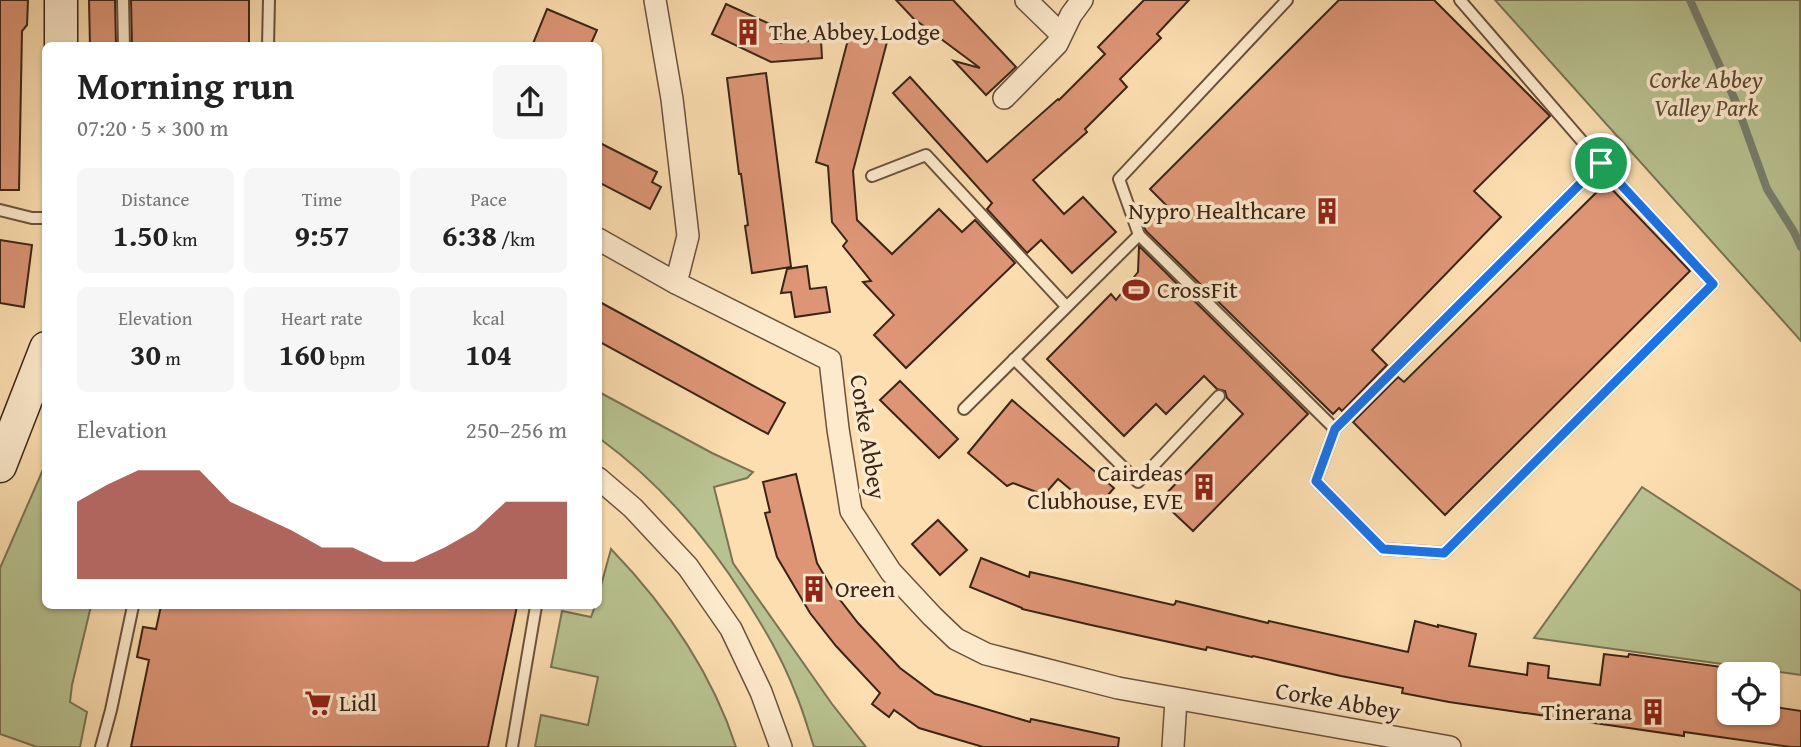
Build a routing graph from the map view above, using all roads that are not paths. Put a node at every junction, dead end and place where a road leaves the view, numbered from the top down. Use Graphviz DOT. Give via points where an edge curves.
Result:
graph roads {
  1 [pos="61,0"];
  2 [pos="123,0"];
  3 [pos="269,0"];
  4 [pos="655,0"];
  5 [pos="1026,0"];
  6 [pos="1082,0"];
  7 [pos="1287,0"];
  8 [pos="1460,0"];
  9 [pos="1061,34"];
  10 [pos="61,42"];
  11 [pos="124,42"];
  12 [pos="268,42"];
  13 [pos="1004,98"];
  14 [pos="1601,163"];
  15 [pos="872,176"];
  16 [pos="0,209"];
  17 [pos="42,218"];
  18 [pos="1139,234"];
  19 [pos="602,241"];
  20 [pos="676,283"];
  21 [pos="1066,306"];
  22 [pos="42,358"];
  23 [pos="1014,359"];
  24 [pos="1219,396"];
  25 [pos="964,409"];
  26 [pos="1335,429"];
  27 [pos="0,466"];
  28 [pos="602,482"];
  29 [pos="132,609"];
  30 [pos="535,609"];
  31 [pos="1176,699"];
  32 [pos="101,747"];
  33 [pos="512,747"];
  34 [pos="781,747"];
  35 [pos="1173,747"];
  36 [pos="1450,747"];
  1 -- 10 [label="main road"];
  2 -- 11 [label="lane"];
  3 -- 12 [label="lane"];
  4 -- 20 [label="street" via="688,236"];
  5 -- 9 [label="street"];
  6 -- 9 [label="street"];
  7 -- 18 [label="lane" via="1119,179"];
  8 -- 14 [label="lane"];
  9 -- 13 [label="street" via="1057,44"];
  14 -- 26 [label="lane"];
  14 -- 26 [label="lane" via="1713,284 1444,553 1383,549 1316,481"];
  15 -- 21 [label="lane" via="926,155"];
  16 -- 17 [label="lane"];
  18 -- 21 [label="lane"];
  18 -- 26 [label="lane"];
  19 -- 20 [label="street, Corke Abbey"];
  20 -- 31 [label="street, Corke Abbey" via="830,360 851,511 891,572 947,632 986,654"];
  21 -- 23 [label="lane"];
  22 -- 27 [label="main road"];
  23 -- 24 [label="lane" via="1138,482"];
  23 -- 25 [label="lane"];
  28 -- 34 [label="street" via="688,567 731,629"];
  29 -- 32 [label="lane"];
  30 -- 33 [label="lane"];
  31 -- 35 [label="street"];
  31 -- 36 [label="street, Corke Abbey"];
}
